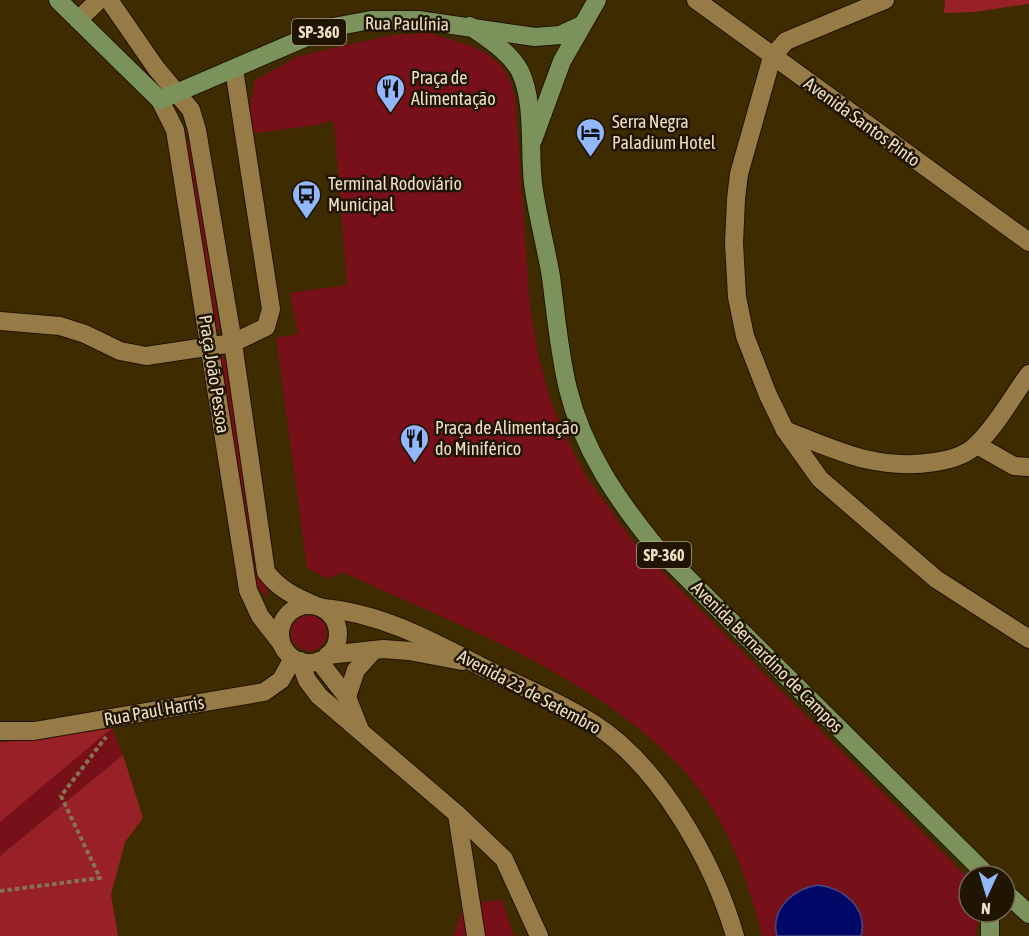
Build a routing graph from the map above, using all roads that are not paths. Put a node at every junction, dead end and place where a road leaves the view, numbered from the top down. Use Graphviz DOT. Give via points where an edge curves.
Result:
graph roads {
  1 [pos="58,0"];
  2 [pos="99,0"];
  3 [pos="109,0"];
  4 [pos="597,0"];
  5 [pos="696,0"];
  6 [pos="885,0"];
  7 [pos="78,20"];
  8 [pos="582,25"];
  9 [pos="470,26"];
  10 [pos="772,57"];
  11 [pos="234,69"];
  12 [pos="178,92"];
  13 [pos="160,100"];
  14 [pos="531,146"];
  15 [pos="1029,242"];
  16 [pos="0,321"];
  17 [pos="233,343"];
  18 [pos="211,346"];
  19 [pos="1029,374"];
  20 [pos="785,430"];
  21 [pos="976,445"];
  22 [pos="1029,468"];
  23 [pos="318,607"];
  24 [pos="1029,639"];
  25 [pos="281,643"];
  26 [pos="374,650"];
  27 [pos="324,658"];
  28 [pos="296,660"];
  29 [pos="473,662"];
  30 [pos="347,697"];
  31 [pos="0,730"];
  32 [pos="360,732"];
  33 [pos="457,814"];
  34 [pos="972,864"];
  35 [pos="1017,903"];
  36 [pos="1029,914"];
  37 [pos="476,936"];
  38 [pos="539,936"];
  39 [pos="735,936"];
  1 -- 7 [label="main road"];
  2 -- 7 [label="street"];
  3 -- 12 [label="street, Praça João Pessoa" via="156,68"];
  4 -- 8 [label="main road, SP-360"];
  5 -- 10 [label="street, Avenida Santos Pinto"];
  6 -- 10 [label="street" via="786,41"];
  7 -- 13 [label="main road"];
  8 -- 9 [label="main road, SP-360" via="560,35 535,37"];
  8 -- 14 [label="main road, Avenida Bernardino de Campos / SP-360" via="562,60"];
  9 -- 11 [label="main road, Rua Paulínia / SP-360" via="418,20 360,22 328,28"];
  9 -- 14 [label="main road, Avenida Bernardino de Campos / SP-360" via="507,52 519,70 525,86"];
  10 -- 15 [label="street, Avenida Santos Pinto"];
  10 -- 20 [label="street" via="739,174 734,243 737,297 745,336"];
  11 -- 12 [label="main road, Rua Paulínia / SP-360"];
  11 -- 17 [label="street" via="271,309 266,327"];
  12 -- 13 [label="main road, SP-360"];
  12 -- 17 [label="street, Praça João Pessoa" via="191,110 201,146"];
  13 -- 18 [label="street, Praça João Pessoa" via="175,130"];
  14 -- 34 [label="main road, Avenida Bernardino de Campos / SP-360" via="533,182 568,390 583,435 611,487 655,546"];
  16 -- 18 [label="street" via="60,326 135,355"];
  17 -- 18 [label="street"];
  17 -- 23 [label="street, Praça João Pessoa" via="266,572 288,593"];
  18 -- 25 [label="street, Praça João Pessoa" via="248,590 260,616"];
  19 -- 21 [label="street"];
  20 -- 21 [label="street" via="884,465 943,461"];
  20 -- 24 [label="street" via="820,479 936,579"];
  21 -- 22 [label="street" via="1014,466"];
  23 -- 25 [label="street" via="294,608 286,615 279,633"];
  23 -- 27 [label="street" via="336,621 338,630 334,648"];
  23 -- 29 [label="street, Avenida 23 de Setembro" via="367,615"];
  25 -- 28 [label="street"];
  26 -- 27 [label="street"];
  26 -- 29 [label="street" via="409,651"];
  26 -- 30 [label="street" via="356,670"];
  27 -- 28 [label="street"];
  27 -- 30 [label="street"];
  28 -- 31 [label="street, Rua Paul Harris" via="281,680 264,692 34,731"];
  28 -- 32 [label="street" via="319,696"];
  29 -- 39 [label="street, Avenida 23 de Setembro" via="595,724 634,759 674,807 703,853 725,901"];
  30 -- 32 [label="street"];
  32 -- 33 [label="street"];
  33 -- 37 [label="street"];
  33 -- 38 [label="street" via="504,860"];
  35 -- 36 [label="main road"];
}
